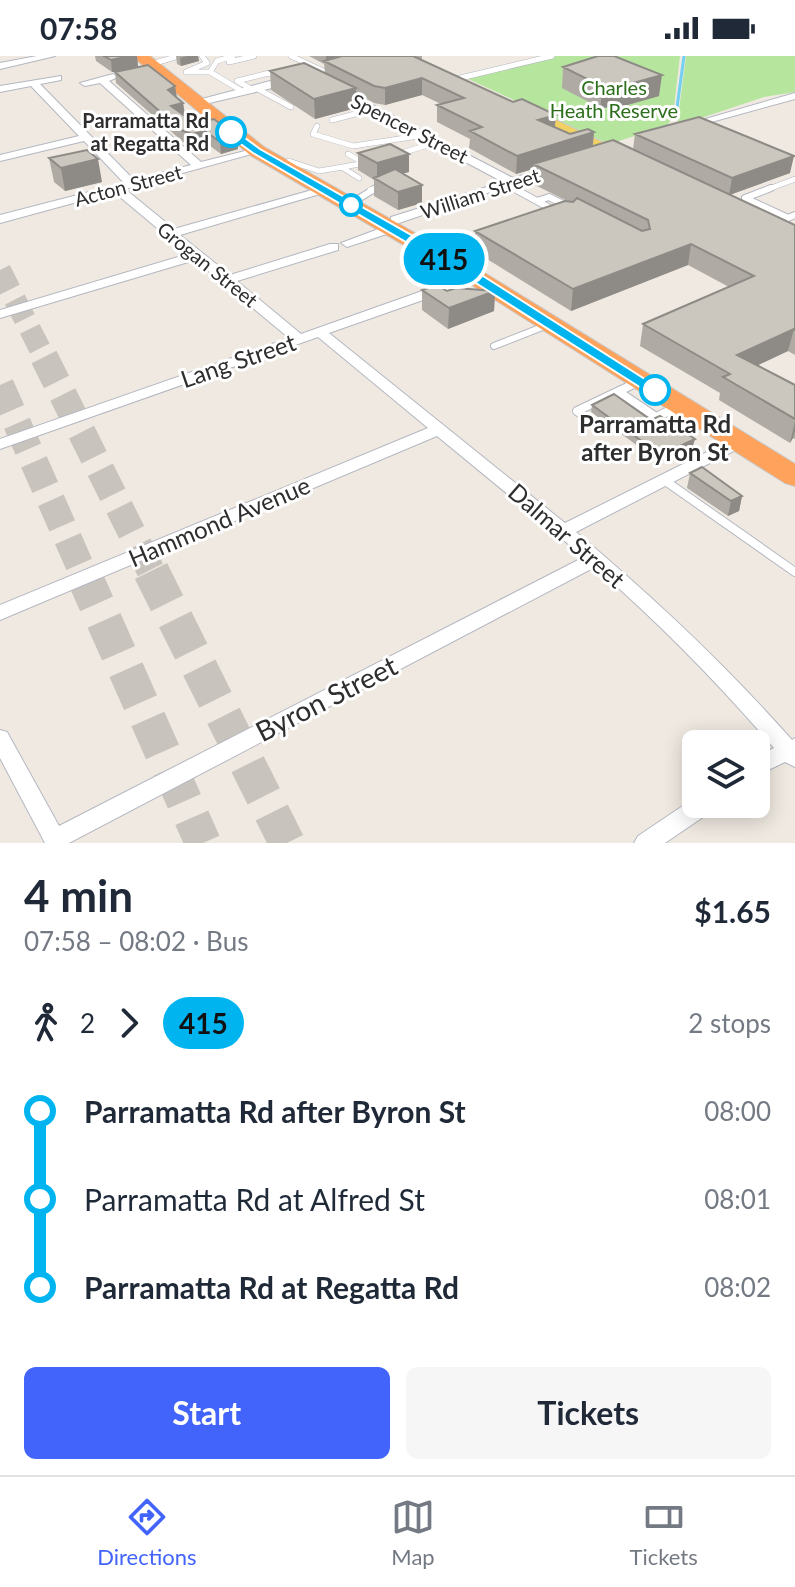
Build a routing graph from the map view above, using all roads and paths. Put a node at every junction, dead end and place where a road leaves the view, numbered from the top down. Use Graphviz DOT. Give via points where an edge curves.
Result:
graph roads {
  1 [pos="51,56"];
  2 [pos="202,56"];
  3 [pos="254,56"];
  4 [pos="294,56"];
  5 [pos="552,56"];
  6 [pos="214,58"];
  7 [pos="231,59"];
  8 [pos="160,61"];
  9 [pos="0,66"];
  10 [pos="342,67"];
  11 [pos="325,71"];
  12 [pos="210,72"];
  13 [pos="307,75"];
  14 [pos="450,76"];
  15 [pos="58,78"];
  16 [pos="102,79"];
  17 [pos="283,81"];
  18 [pos="32,82"];
  19 [pos="85,83"];
  20 [pos="0,89"];
  21 [pos="249,89"];
  22 [pos="483,91"];
  23 [pos="794,96"];
  24 [pos="205,100"];
  25 [pos="510,104"];
  26 [pos="291,107"];
  27 [pos="374,109"];
  28 [pos="332,120"];
  29 [pos="692,124"];
  30 [pos="317,126"];
  31 [pos="706,130"];
  32 [pos="668,132"];
  33 [pos="425,135"];
  34 [pos="86,137"];
  35 [pos="438,142"];
  36 [pos="629,144"];
  37 [pos="611,150"];
  38 [pos="257,151"];
  39 [pos="348,154"];
  40 [pos="389,156"];
  41 [pos="0,158"];
  42 [pos="586,159"];
  43 [pos="377,160"];
  44 [pos="289,161"];
  45 [pos="364,163"];
  46 [pos="638,163"];
  47 [pos="199,166"];
  48 [pos="343,168"];
  49 [pos="556,168"];
  50 [pos="359,178"];
  51 [pos="795,179"];
  52 [pos="326,180"];
  53 [pos="509,183"];
  54 [pos="132,184"];
  55 [pos="383,186"];
  56 [pos="116,188"];
  57 [pos="358,199"];
  58 [pos="537,201"];
  59 [pos="721,202"];
  60 [pos="576,211"];
  61 [pos="795,215"];
  62 [pos="569,217"];
  63 [pos="0,219"];
  64 [pos="394,224"];
  65 [pos="171,234"];
  66 [pos="795,236"];
  67 [pos="197,255"];
  68 [pos="475,277"];
  69 [pos="228,280"];
  70 [pos="0,314"];
  71 [pos="551,324"];
  72 [pos="320,332"];
  73 [pos="299,339"];
  74 [pos="494,346"];
  75 [pos="630,386"];
  76 [pos="680,406"];
  77 [pos="587,418"];
  78 [pos="439,429"];
  79 [pos="739,442"];
  80 [pos="0,444"];
  81 [pos="795,460"];
  82 [pos="795,477"];
  83 [pos="664,480"];
  84 [pos="565,530"];
  85 [pos="597,558"];
  86 [pos="795,572"];
  87 [pos="0,613"];
  88 [pos="0,738"];
  89 [pos="792,751"];
  90 [pos="770,761"];
  91 [pos="683,818"];
  92 [pos="56,841"];
  93 [pos="646,843"];
  1 -- 9 [label="street"];
  2 -- 12 [label="lane" via="207,63 186,72"];
  3 -- 7 [label="lane"];
  4 -- 11 [label="lane"];
  5 -- 14 [label="lane"];
  6 -- 7 [label="lane"];
  6 -- 12 [label="lane"];
  8 -- 16 [label="street"];
  8 -- 24 [label="highway"];
  8 -- 38 [label="highway"];
  10 -- 11 [label="street"];
  11 -- 13 [label="street"];
  12 -- 21 [label="lane"];
  13 -- 17 [label="street"];
  13 -- 27 [label="street, Spencer Street"];
  14 -- 22 [label="main road"];
  15 -- 18 [label="street"];
  16 -- 19 [label="street"];
  16 -- 47 [label="street"];
  17 -- 21 [label="street"];
  17 -- 21 [label="lane" via="269,73 237,81"];
  18 -- 20 [label="street"];
  18 -- 34 [label="street"];
  21 -- 24 [label="street"];
  21 -- 26 [label="lane"];
  23 -- 29 [label="street"];
  24 -- 44 [label="highway"];
  25 -- 37 [label="main road"];
  27 -- 28 [label="lane"];
  27 -- 33 [label="street, Spencer Street"];
  29 -- 31 [label="street"];
  29 -- 32 [label="street"];
  30 -- 33 [label="lane" via="313,134 338,143 386,145"];
  33 -- 35 [label="street, Spencer Street"];
  34 -- 41 [label="street"];
  34 -- 54 [label="street"];
  35 -- 40 [label="lane"];
  35 -- 53 [label="street, Spencer Street"];
  36 -- 37 [label="street"];
  37 -- 42 [label="street"];
  37 -- 46 [label="main road"];
  38 -- 47 [label="street, Acton Street"];
  38 -- 52 [label="highway"];
  39 -- 45 [label="lane"];
  43 -- 45 [label="lane"];
  44 -- 52 [label="lane"];
  44 -- 57 [label="highway"];
  45 -- 48 [label="lane"];
  47 -- 54 [label="street, Acton Street"];
  48 -- 50 [label="lane"];
  48 -- 52 [label="lane"];
  49 -- 53 [label="street, William Street"];
  51 -- 61 [label="lane" via="745,198 788,218"];
  52 -- 64 [label="highway"];
  52 -- 65 [label="street"];
  53 -- 58 [label="lane"];
  53 -- 64 [label="street, William Street"];
  54 -- 56 [label="street, Acton Street"];
  55 -- 57 [label="lane"];
  56 -- 63 [label="street, Acton Street"];
  56 -- 65 [label="street, Grogan Street"];
  57 -- 64 [label="highway"];
  58 -- 60 [label="lane" via="549,197"];
  58 -- 62 [label="lane"];
  59 -- 66 [label="main road"];
  64 -- 68 [label="highway"];
  64 -- 69 [label="street, William Street"];
  64 -- 81 [label="highway"];
  65 -- 67 [label="street, Grogan Street"];
  67 -- 69 [label="street, Grogan Street"];
  67 -- 70 [label="street"];
  68 -- 71 [label="highway"];
  68 -- 72 [label="street, Lang Street"];
  69 -- 73 [label="street, Grogan Street"];
  71 -- 74 [label="lane"];
  71 -- 75 [label="highway"];
  72 -- 73 [label="street, Lang Street"];
  72 -- 78 [label="street, Dalmar Street"];
  73 -- 80 [label="street, Lang Street"];
  75 -- 76 [label="highway"];
  75 -- 76 [label="lane" via="656,417"];
  75 -- 77 [label="lane" via="577,411"];
  76 -- 79 [label="highway"];
  78 -- 84 [label="street, Dalmar Street"];
  78 -- 87 [label="street, Hammond Avenue"];
  79 -- 82 [label="highway"];
  79 -- 83 [label="street"];
  83 -- 84 [label="street"];
  83 -- 86 [label="lane"];
  84 -- 85 [label="street, Dalmar Street"];
  85 -- 89 [label="street, Dalmar Street"];
  85 -- 92 [label="street, Byron Street"];
  88 -- 92 [label="street"];
  89 -- 90 [label="street"];
  91 -- 93 [label="street"];
}
